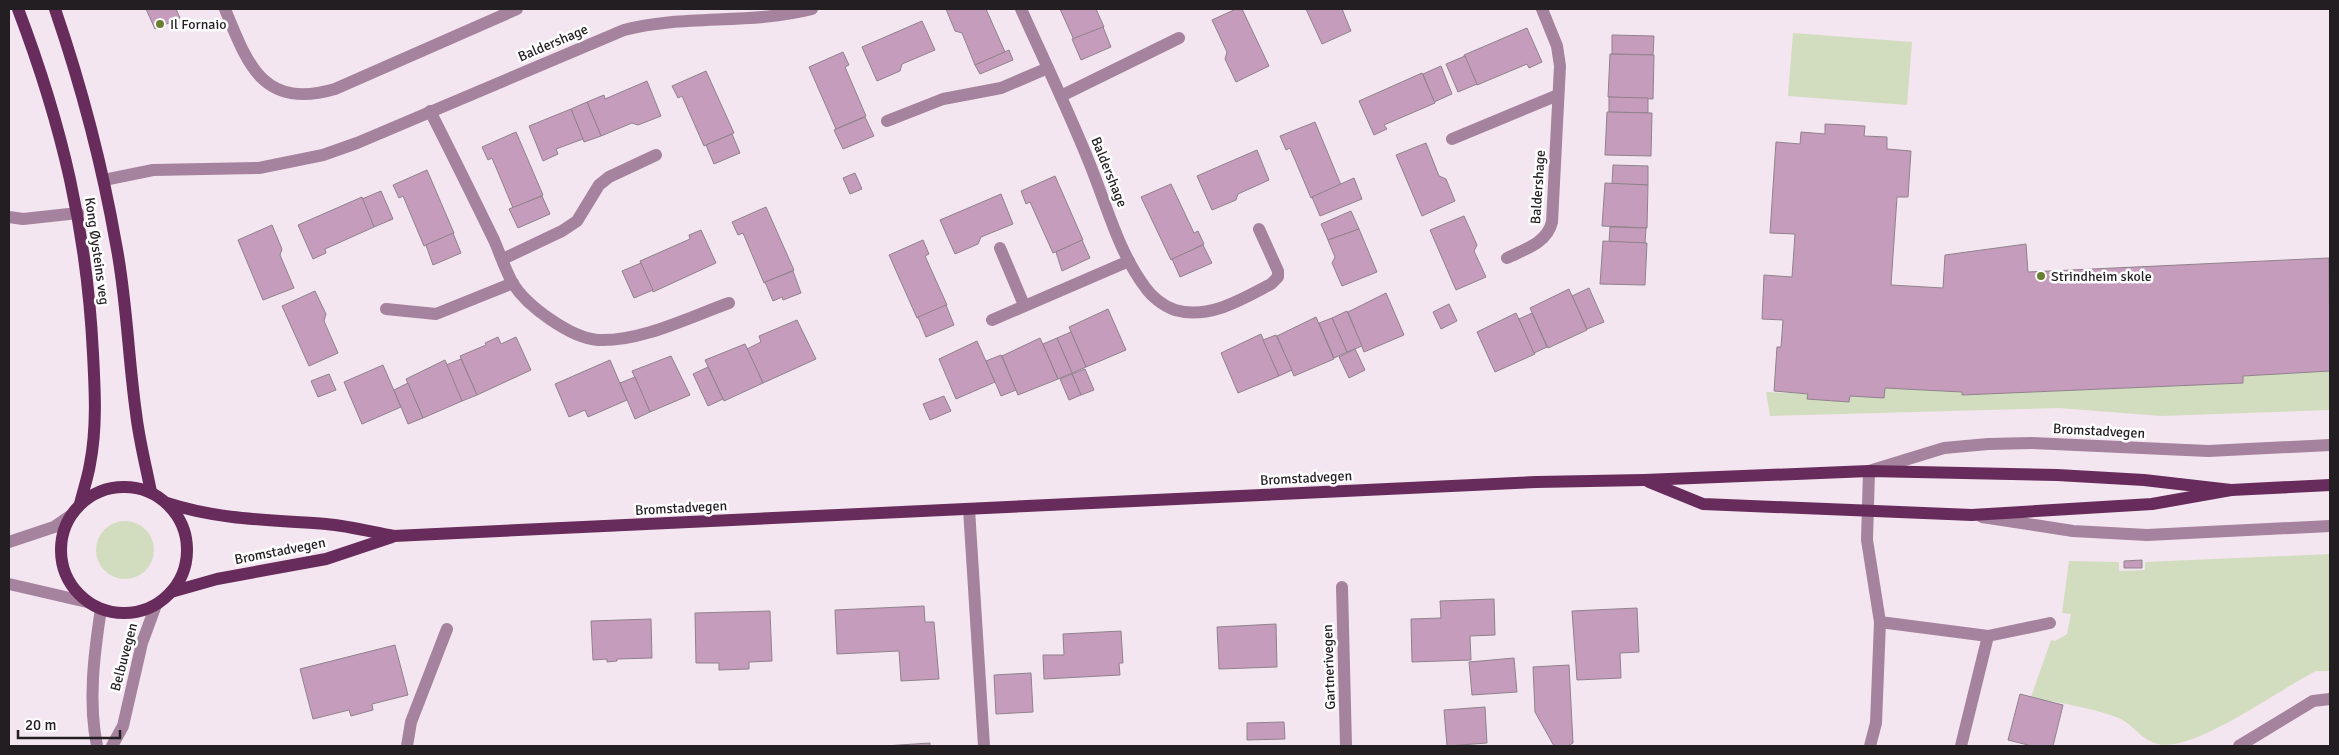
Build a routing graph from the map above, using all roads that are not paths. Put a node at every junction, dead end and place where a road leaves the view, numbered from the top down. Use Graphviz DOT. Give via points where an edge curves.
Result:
graph roads {
  1 [pos="18,9"];
  2 [pos="55,9"];
  3 [pos="225,9"];
  4 [pos="518,9"];
  5 [pos="812,9"];
  6 [pos="1021,9"];
  7 [pos="1542,9"];
  8 [pos="1179,38"];
  9 [pos="1048,68"];
  10 [pos="1558,95"];
  11 [pos="1061,96"];
  12 [pos="430,111"];
  13 [pos="887,121"];
  14 [pos="1452,139"];
  15 [pos="656,155"];
  16 [pos="104,180"];
  17 [pos="78,213"];
  18 [pos="9,217"];
  19 [pos="1260,229"];
  20 [pos="1000,248"];
  21 [pos="1507,258"];
  22 [pos="503,259"];
  23 [pos="1129,261"];
  24 [pos="513,283"];
  25 [pos="729,303"];
  26 [pos="1024,305"];
  27 [pos="386,309"];
  28 [pos="992,320"];
  29 [pos="2330,445"];
  30 [pos="1869,471"];
  31 [pos="1644,480"];
  32 [pos="2330,486"];
  33 [pos="2230,490"];
  34 [pos="150,492"];
  35 [pos="167,503"];
  36 [pos="80,504"];
  37 [pos="969,509"];
  38 [pos="1868,511"];
  39 [pos="1972,515"];
  40 [pos="70,516"];
  41 [pos="2330,526"];
  42 [pos="394,536"];
  43 [pos="9,542"];
  44 [pos="9,584"];
  45 [pos="1342,587"];
  46 [pos="171,592"];
  47 [pos="87,602"];
  48 [pos="156,605"];
  49 [pos="101,609"];
  50 [pos="1880,622"];
  51 [pos="2050,623"];
  52 [pos="447,630"];
  53 [pos="1988,636"];
  54 [pos="2330,698"];
  55 [pos="97,746"];
  56 [pos="112,746"];
  57 [pos="407,746"];
  58 [pos="984,746"];
  59 [pos="1346,746"];
  60 [pos="1870,746"];
  61 [pos="1961,746"];
  62 [pos="2239,746"];
  1 -- 17 [label="main road, Kong Øysteins veg" via="58,128"];
  2 -- 16 [label="main road, Kong Øysteins veg" via="77,75"];
  3 -- 4 [label="street" via="255,73 270,85 300,95 315,95 335,89"];
  5 -- 12 [label="street, Baldershage" via="770,17 662,22 624,30"];
  6 -- 9 [label="street, Baldershage"];
  7 -- 10 [label="street, Baldershage" via="1557,46 1560,66"];
  8 -- 11 [label="street"];
  9 -- 11 [label="street, Baldershage"];
  9 -- 13 [label="street" via="1001,88 943,99"];
  10 -- 14 [label="street"];
  10 -- 21 [label="street, Baldershage" via="1550,232"];
  11 -- 23 [label="street, Baldershage"];
  12 -- 16 [label="street, Baldershage" via="357,143 290,163 232,170 153,170"];
  12 -- 22 [label="street"];
  15 -- 22 [label="street" via="599,185 578,222"];
  16 -- 34 [label="main road, Kong Øysteins veg" via="117,244 136,414"];
  17 -- 18 [label="street" via="23,219"];
  17 -- 36 [label="main road, Kong Øysteins veg" via="89,298 95,401 90,464"];
  19 -- 23 [label="street, Baldershage" via="1278,277 1271,284 1216,310 1174,310 1145,288"];
  20 -- 26 [label="street"];
  22 -- 24 [label="street"];
  23 -- 26 [label="street"];
  24 -- 25 [label="street" via="555,323 597,340 645,333"];
  24 -- 27 [label="street" via="436,314"];
  26 -- 28 [label="street"];
  29 -- 30 [label="street, Bromstadvegen" via="2208,451 1988,444 1944,448"];
  30 -- 31 [label="main road, Bromstadvegen"];
  30 -- 33 [label="main road, Bromstadvegen" via="2144,480"];
  30 -- 38 [label="street"];
  31 -- 37 [label="main road, Bromstadvegen" via="1536,482"];
  31 -- 38 [label="main road, Bromstadvegen" via="1703,504"];
  32 -- 33 [label="main road, Bromstadvegen"];
  33 -- 39 [label="main road, Bromstadvegen" via="2152,504"];
  34 -- 35 [label="main road"];
  34 -- 36 [label="main road" via="132,487 113,487 95,493"];
  35 -- 42 [label="main road, Bromstadvegen" via="218,516 327,524"];
  35 -- 46 [label="main road" via="179,518 186,537 187,557 182,576"];
  36 -- 40 [label="main road"];
  37 -- 42 [label="main road, Bromstadvegen"];
  37 -- 58 [label="street"];
  38 -- 39 [label="main road, Bromstadvegen"];
  38 -- 50 [label="street" via="1867,540"];
  39 -- 41 [label="street, Bromstadvegen" via="2073,531 2147,535"];
  40 -- 43 [label="street" via="54,527"];
  40 -- 47 [label="main road" via="60,544 61,560 74,590"];
  42 -- 46 [label="main road, Bromstadvegen" via="326,559 217,578"];
  44 -- 47 [label="street"];
  45 -- 59 [label="street, Gartnerivegen"];
  46 -- 48 [label="main road"];
  47 -- 49 [label="main road"];
  48 -- 49 [label="main road" via="137,612 118,613"];
  48 -- 56 [label="street, Belbuvegen" via="142,643 122,726"];
  49 -- 55 [label="street, Belbuvegen" via="93,677 93,726"];
  50 -- 53 [label="street"];
  50 -- 60 [label="street" via="1876,722"];
  51 -- 53 [label="street"];
  52 -- 57 [label="street" via="411,722"];
  53 -- 61 [label="street"];
  54 -- 62 [label="street" via="2313,701"];
}
